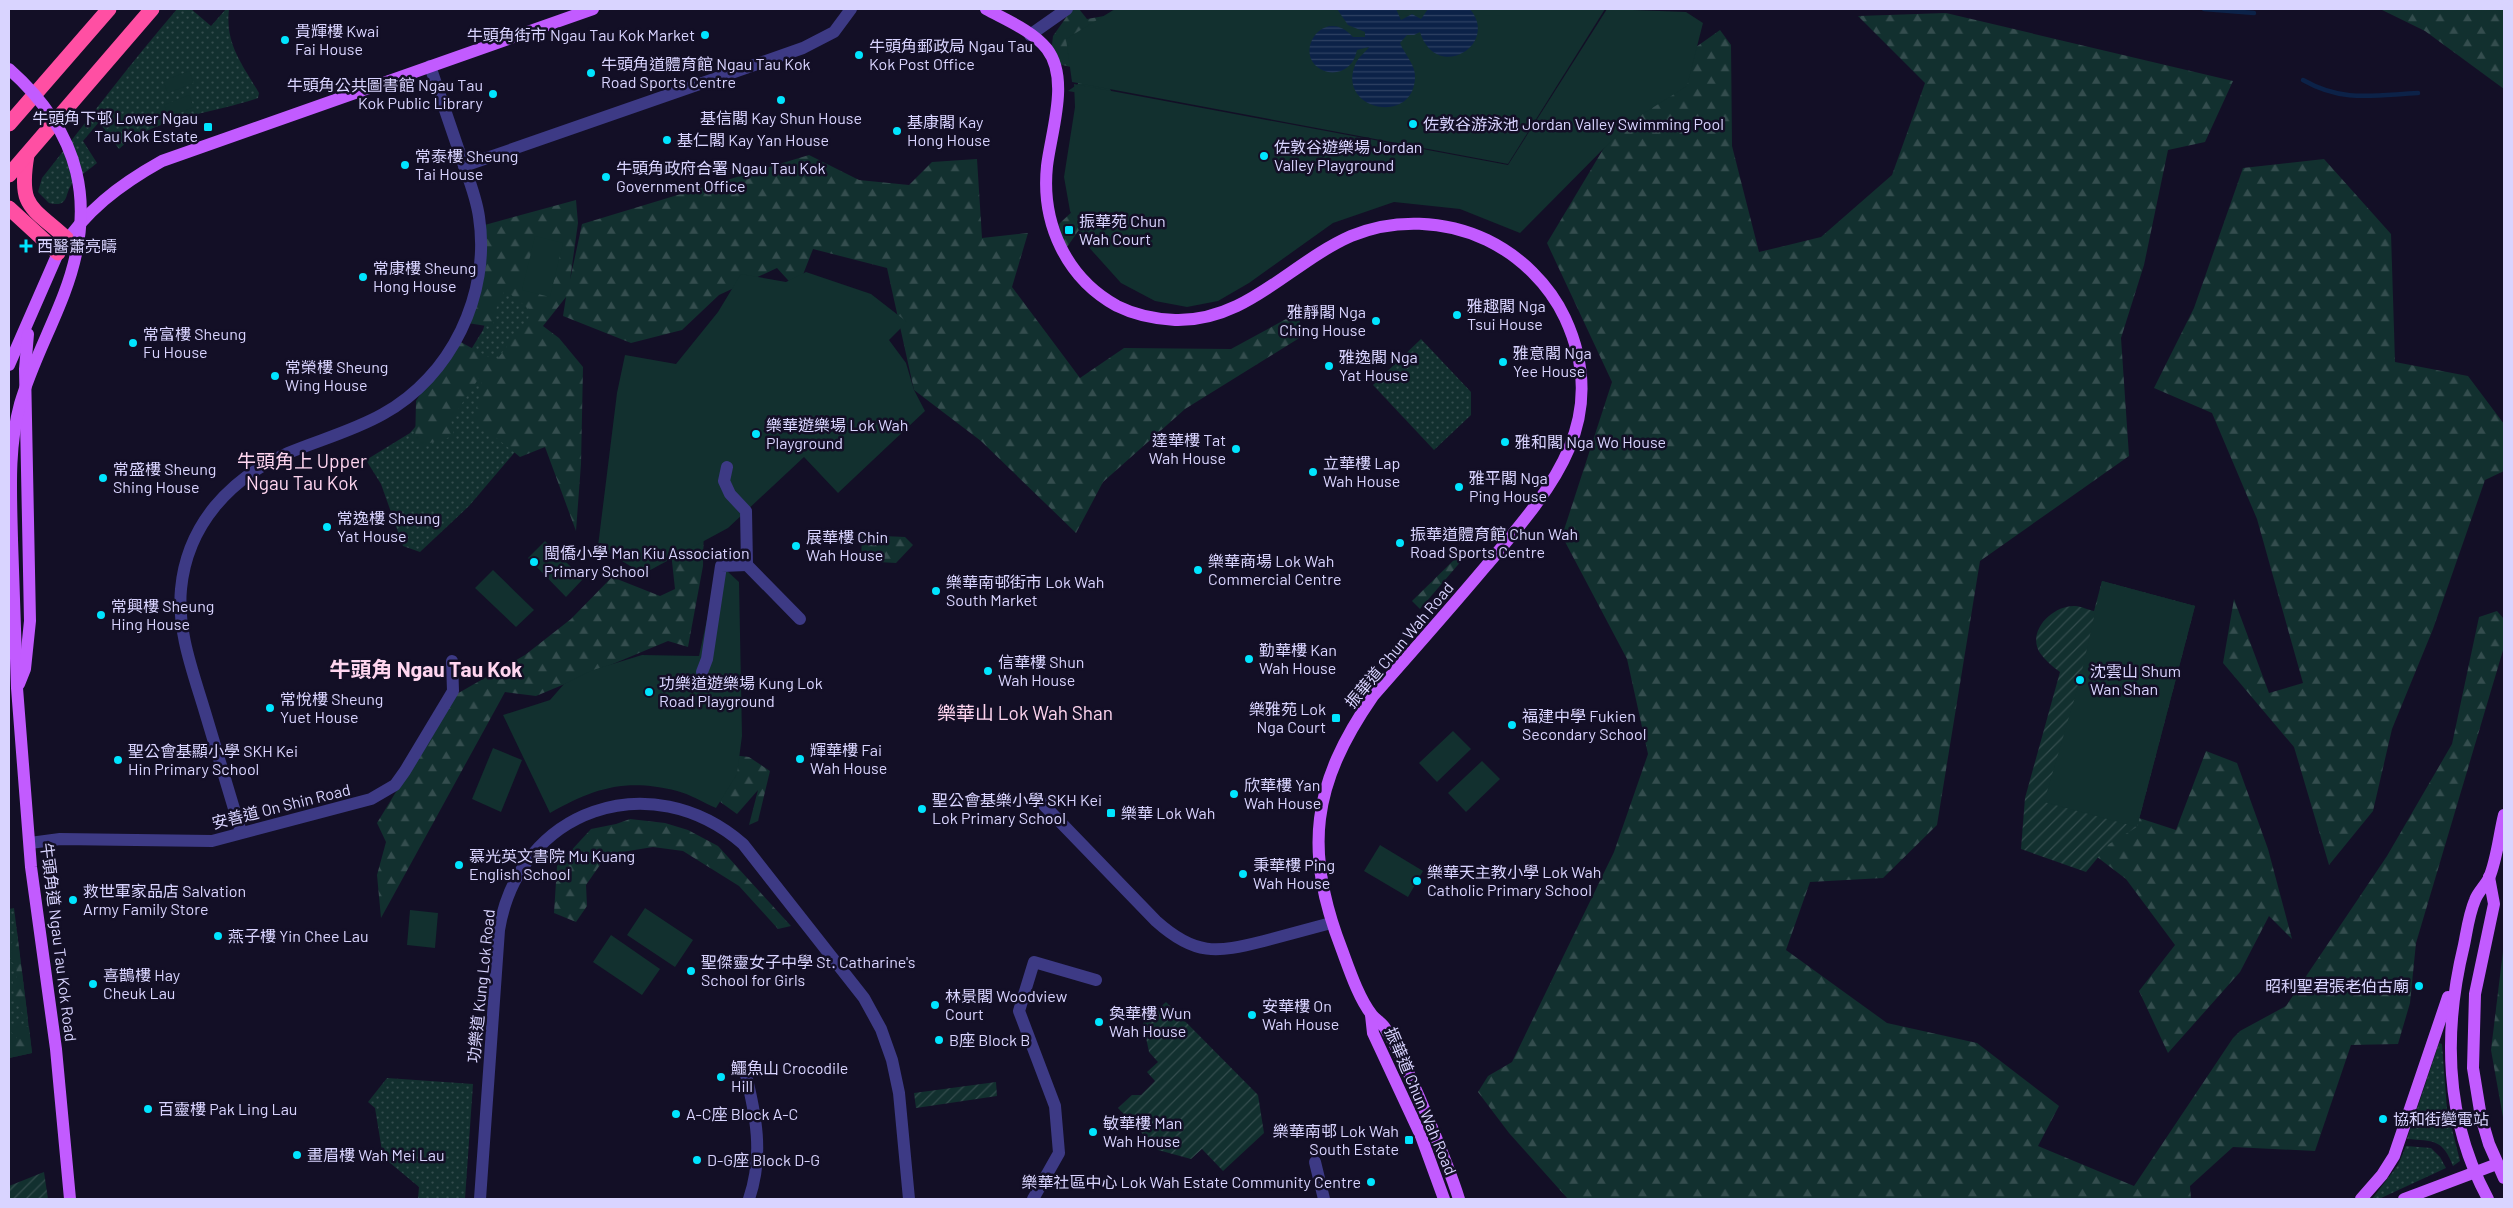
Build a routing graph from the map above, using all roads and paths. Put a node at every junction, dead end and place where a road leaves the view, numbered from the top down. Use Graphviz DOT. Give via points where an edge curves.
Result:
graph roads {
  1 [pos="109,9"];
  2 [pos="152,9"];
  3 [pos="592,9"];
  4 [pos="852,9"];
  5 [pos="986,9"];
  6 [pos="1067,9"];
  7 [pos="1030,35"];
  8 [pos="430,66"];
  9 [pos="9,69"];
  10 [pos="9,124"];
  11 [pos="26,155"];
  12 [pos="464,166"];
  13 [pos="9,175"];
  14 [pos="9,208"];
  15 [pos="67,239"];
  16 [pos="58,252"];
  17 [pos="30,321"];
  18 [pos="9,365"];
  19 [pos="727,467"];
  20 [pos="747,565"];
  21 [pos="800,619"];
  22 [pos="452,661"];
  23 [pos="702,672"];
  24 [pos="9,674"];
  25 [pos="17,688"];
  26 [pos="1039,800"];
  27 [pos="2504,815"];
  28 [pos="242,832"];
  29 [pos="30,843"];
  30 [pos="2489,877"];
  31 [pos="1331,923"];
  32 [pos="2456,976"];
  33 [pos="1096,980"];
  34 [pos="1372,1015"];
  35 [pos="745,1072"];
  36 [pos="1315,1162"];
  37 [pos="2497,1164"];
  38 [pos="2474,1174"];
  39 [pos="2504,1178"];
  40 [pos="70,1199"];
  41 [pos="480,1199"];
  42 [pos="749,1199"];
  43 [pos="909,1199"];
  44 [pos="1033,1199"];
  45 [pos="1324,1199"];
  46 [pos="1444,1199"];
  47 [pos="1459,1199"];
  48 [pos="2362,1199"];
  49 [pos="2404,1199"];
  50 [pos="2488,1199"];
  1 -- 10 [label="highway"];
  2 -- 11 [label="highway"];
  3 -- 8 [label="main road, 牛頭角道 Ngau Tau Kok Road"];
  4 -- 12 [label="street" via="834,32 803,48"];
  5 -- 7 [label="main road, 振華道 Chun Wah Road"];
  6 -- 7 [label="street"];
  7 -- 31 [label="main road, 振華道 Chun Wah Road" via="1047,50 1056,74 1058,105 1046,182 1053,228 1064,256 1075,271 1090,287 1119,307 1164,320 1200,319 1219,314 1250,301 1350,236 1388,226 1429,224 1468,232 1511,254 1549,291 1570,328 1580,370 1581,393 1575,433 1559,472 1536,507 1373,696 1349,731 1330,771 1321,812 1319,859"];
  8 -- 12 [label="street"];
  8 -- 15 [label="main road, 牛頭角道 Ngau Tau Kok Road" via="162,161 115,190 82,220"];
  9 -- 25 [label="main road, 牛頭角道 Ngau Tau Kok Road, bridge" via="44,105 69,146 79,180 82,216 70,275 32,368 16,421 11,464"];
  11 -- 13 [label="highway"];
  11 -- 15 [label="highway" via="22,186 26,200"];
  12 -- 28 [label="street" via="479,217 479,272 465,322 440,364 407,398 385,413 286,454 243,478 205,519 186,561 180,606 184,640"];
  14 -- 16 [label="highway"];
  15 -- 16 [label="main road, 牛頭角道 Ngau Tau Kok Road"];
  16 -- 17 [label="main road, 牛頭角道 Ngau Tau Kok Road"];
  17 -- 18 [label="main road, 牛頭角道 Ngau Tau Kok Road"];
  17 -- 25 [label="main road, 牛頭角道 Ngau Tau Kok Road" via="25,369 30,621 25,669"];
  19 -- 20 [label="street" via="724,481 730,494 746,511"];
  20 -- 21 [label="street"];
  20 -- 23 [label="street" via="721,566 707,659"];
  22 -- 28 [label="street, 安善道 On Shin Road" via="453,691 395,784 371,799"];
  24 -- 25 [label="main road, 牛頭角道 Ngau Tau Kok Road"];
  25 -- 29 [label="main road, 牛頭角道 Ngau Tau Kok Road"];
  26 -- 31 [label="street" via="1156,921 1184,942 1211,950 1228,950"];
  27 -- 30 [label="main road"];
  28 -- 29 [label="street, 安善道 On Shin Road" via="212,841 60,839"];
  29 -- 40 [label="main road, 牛頭角道 Ngau Tau Kok Road" via="56,1049"];
  30 -- 32 [label="main road" via="2474,901"];
  30 -- 37 [label="main road" via="2494,904 2475,994 2473,1068 2481,1117"];
  31 -- 34 [label="main road, 振華道 Chun Wah Road"];
  32 -- 38 [label="main road" via="2450,1041 2452,1090 2462,1140"];
  32 -- 48 [label="main road" via="2394,1156"];
  33 -- 44 [label="street" via="1034,962 1021,1003 1019,1011 1055,1106 1059,1153"];
  34 -- 46 [label="main road, 振華道 Chun Wah Road" via="1373,1033 1417,1128"];
  34 -- 47 [label="main road, 振華道 Chun Wah Road" via="1385,1027 1409,1075"];
  35 -- 42 [label="street" via="755,1110 758,1139 757,1167"];
  36 -- 45 [label="street"];
  37 -- 38 [label="main road"];
  37 -- 39 [label="main road"];
  38 -- 49 [label="main road"];
  38 -- 50 [label="main road"];
  41 -- 43 [label="street, 功樂道 Kung Lok Road" via="499,930 509,892 529,857 558,830 600,809 646,803 673,806 698,814 743,844 864,998 881,1029 896,1076"];
}
